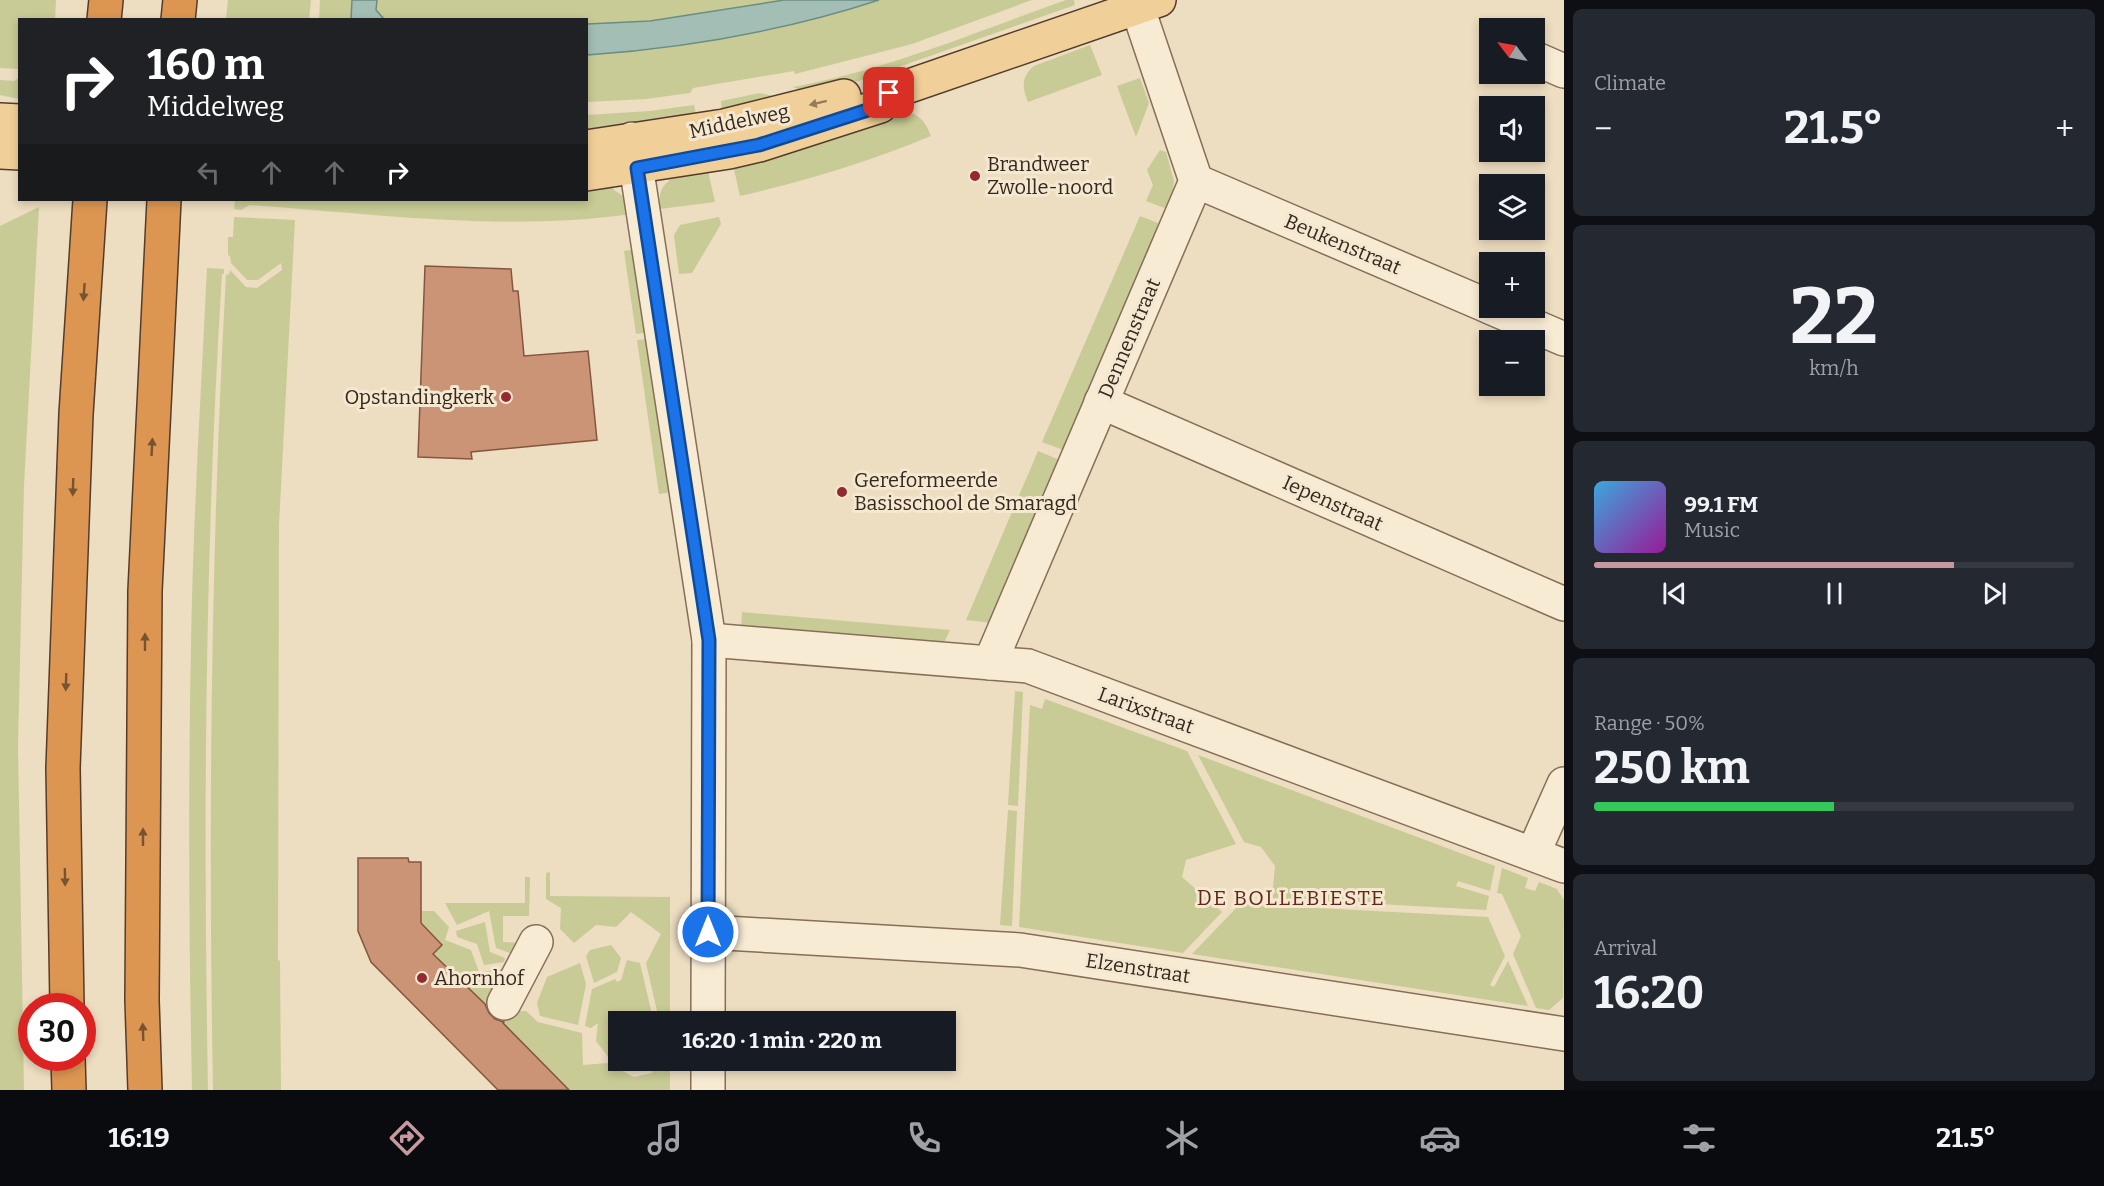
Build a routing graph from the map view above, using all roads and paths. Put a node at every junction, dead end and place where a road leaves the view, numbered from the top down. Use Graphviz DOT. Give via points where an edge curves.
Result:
graph roads {
  1 [pos="106,0"];
  2 [pos="180,0"];
  3 [pos="1144,3"];
  4 [pos="104,18"];
  5 [pos="178,18"];
  6 [pos="1545,63"];
  7 [pos="1564,71"];
  8 [pos="0,120"];
  9 [pos="18,121"];
  10 [pos="588,147"];
  11 [pos="0,152"];
  12 [pos="18,153"];
  13 [pos="635,153"];
  14 [pos="588,173"];
  15 [pos="1196,181"];
  16 [pos="90,201"];
  17 [pos="164,201"];
  18 [pos="1479,302"];
  19 [pos="1516,318"];
  20 [pos="1564,339"];
  21 [pos="1101,402"];
  22 [pos="1564,604"];
  23 [pos="709,640"];
  24 [pos="990,663"];
  25 [pos="1564,784"];
  26 [pos="1533,854"];
  27 [pos="1564,866"];
  28 [pos="708,932"];
  29 [pos="536,942"];
  30 [pos="67,993"];
  31 [pos="504,1004"];
  32 [pos="708,1011"];
  33 [pos="1564,1034"];
  34 [pos="68,1071"];
  35 [pos="708,1071"];
  36 [pos="69,1090"];
  37 [pos="145,1090"];
  38 [pos="708,1090"];
  1 -- 4 [label="highway"];
  2 -- 5 [label="highway"];
  3 -- 13 [label="main road, Middelweg" via="889,93 875,88"];
  3 -- 15 [label="street"];
  6 -- 7 [label="street"];
  8 -- 9 [label="main road"];
  10 -- 13 [label="main road, Middelweg"];
  11 -- 12 [label="main road"];
  13 -- 14 [label="main road, Middelweg"];
  13 -- 23 [label="street"];
  15 -- 18 [label="street, Beukenstraat"];
  15 -- 21 [label="street, Dennenstraat"];
  16 -- 30 [label="highway, one-way" via="76,414 63,756"];
  37 -- 17 [label="highway, one-way" via="145,591"];
  19 -- 20 [label="street, Beukenstraat"];
  21 -- 22 [label="street, Iepenstraat"];
  21 -- 24 [label="street, Dennenstraat"];
  23 -- 24 [label="street, Larixstraat"];
  23 -- 28 [label="street"];
  24 -- 26 [label="street, Larixstraat" via="1028,666"];
  25 -- 26 [label="street"];
  26 -- 27 [label="street, Larixstraat"];
  28 -- 32 [label="street"];
  28 -- 33 [label="street, Elzenstraat" via="1020,950"];
  29 -- 31 [label="street"];
  34 -- 36 [label="highway"];
  35 -- 38 [label="street"];
}
